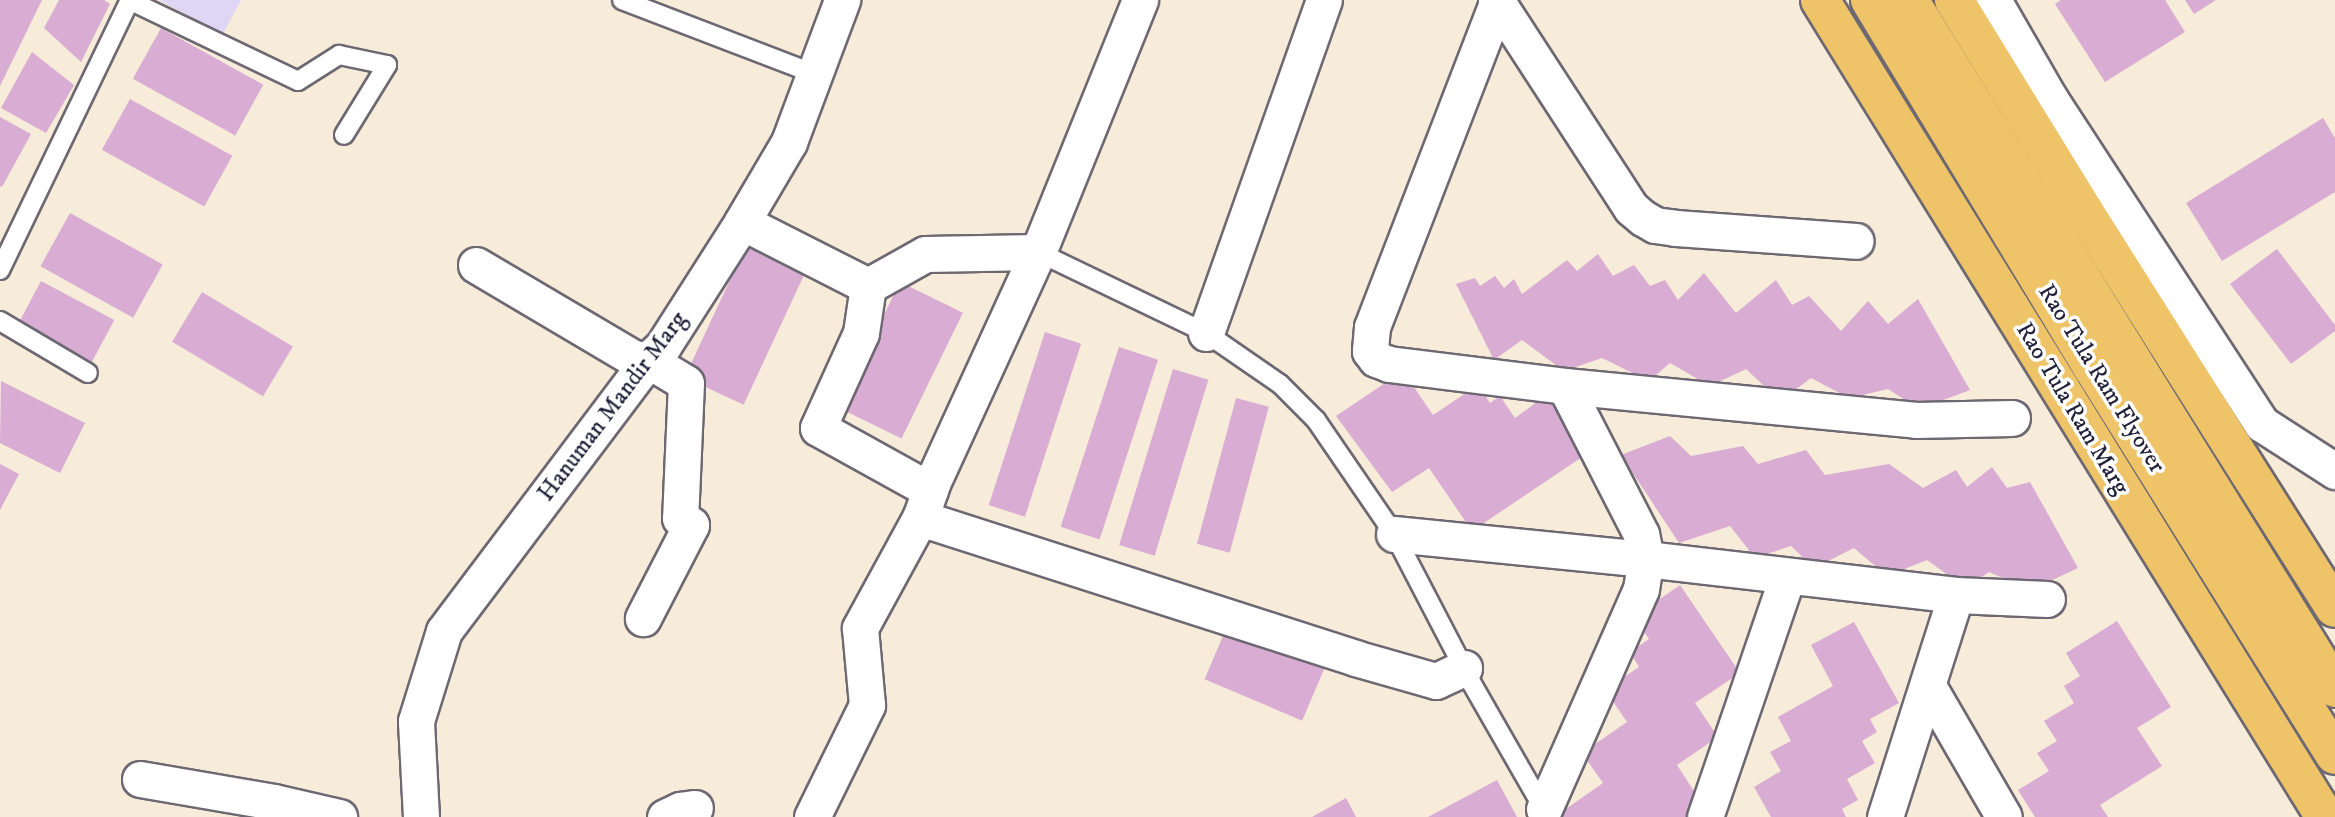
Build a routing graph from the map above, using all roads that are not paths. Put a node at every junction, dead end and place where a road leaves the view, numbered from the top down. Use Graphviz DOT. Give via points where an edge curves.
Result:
graph roads {
  1 [pos="131,0"];
  2 [pos="622,0"];
  3 [pos="842,0"];
  4 [pos="1140,0"];
  5 [pos="1324,0"];
  6 [pos="1820,0"];
  7 [pos="1870,0"];
  8 [pos="1909,0"];
  9 [pos="1954,0"];
  10 [pos="1993,0"];
  11 [pos="1497,1"];
  12 [pos="815,74"];
  13 [pos="344,135"];
  14 [pos="742,222"];
  15 [pos="1856,241"];
  16 [pos="1038,252"];
  17 [pos="476,265"];
  18 [pos="0,270"];
  19 [pos="868,286"];
  20 [pos="0,321"];
  21 [pos="1206,333"];
  22 [pos="648,360"];
  23 [pos="88,373"];
  24 [pos="1565,386"];
  25 [pos="2012,418"];
  26 [pos="2335,471"];
  27 [pos="2263,494"];
  28 [pos="925,504"];
  29 [pos="1394,534"];
  30 [pos="1646,559"];
  31 [pos="2335,562"];
  32 [pos="1787,577"];
  33 [pos="1956,595"];
  34 [pos="2047,599"];
  35 [pos="2335,608"];
  36 [pos="643,618"];
  37 [pos="1464,667"];
  38 [pos="1928,686"];
  39 [pos="2335,688"];
  40 [pos="2335,755"];
  41 [pos="140,779"];
  42 [pos="1546,813"];
  43 [pos="340,817"];
  44 [pos="421,817"];
  45 [pos="812,817"];
  46 [pos="1705,817"];
  47 [pos="1885,817"];
  48 [pos="2004,817"];
  49 [pos="2325,817"];
  1 -- 13 [label="lane" via="298,81 339,55 387,65"];
  1 -- 18 [label="lane"];
  2 -- 12 [label="lane"];
  3 -- 12 [label="street, Hanuman Mandir Marg"];
  4 -- 16 [label="street"];
  5 -- 21 [label="street"];
  6 -- 49 [label="main road, Rao Tula Ram Marg"];
  7 -- 40 [label="main road, Rao Tula Ram Flyover" via="2092,368"];
  8 -- 39 [label="main road, Rao Tula Ram Flyover"];
  9 -- 27 [label="main road"];
  10 -- 26 [label="street" via="2050,99 2262,424"];
  11 -- 15 [label="street" via="1631,208 1643,218 1665,227"];
  11 -- 24 [label="street" via="1372,327 1370,351 1389,364"];
  12 -- 14 [label="street, Hanuman Mandir Marg" via="789,142"];
  14 -- 19 [label="street"];
  14 -- 22 [label="street, Hanuman Mandir Marg" via="663,346"];
  16 -- 19 [label="street" via="925,254"];
  16 -- 21 [label="lane"];
  16 -- 28 [label="street"];
  17 -- 22 [label="street" via="633,358"];
  19 -- 28 [label="street" via="861,333 818,428"];
  20 -- 23 [label="lane"];
  21 -- 29 [label="lane" via="1280,384 1316,420"];
  22 -- 36 [label="street" via="686,383 680,518 691,525"];
  22 -- 44 [label="street, Hanuman Mandir Marg" via="444,631 416,721"];
  24 -- 25 [label="street" via="1916,420"];
  24 -- 30 [label="street" via="1641,534"];
  27 -- 31 [label="main road"];
  27 -- 35 [label="main road"];
  28 -- 37 [label="street" via="1355,658 1436,681"];
  28 -- 45 [label="street" via="860,628 867,705"];
  29 -- 30 [label="street"];
  29 -- 37 [label="lane"];
  30 -- 32 [label="street"];
  30 -- 42 [label="street" via="1641,589"];
  32 -- 33 [label="street"];
  32 -- 46 [label="street"];
  33 -- 34 [label="street"];
  33 -- 38 [label="street"];
  37 -- 42 [label="lane"];
  38 -- 47 [label="street"];
  38 -- 48 [label="street"];
  41 -- 43 [label="street"];
}
